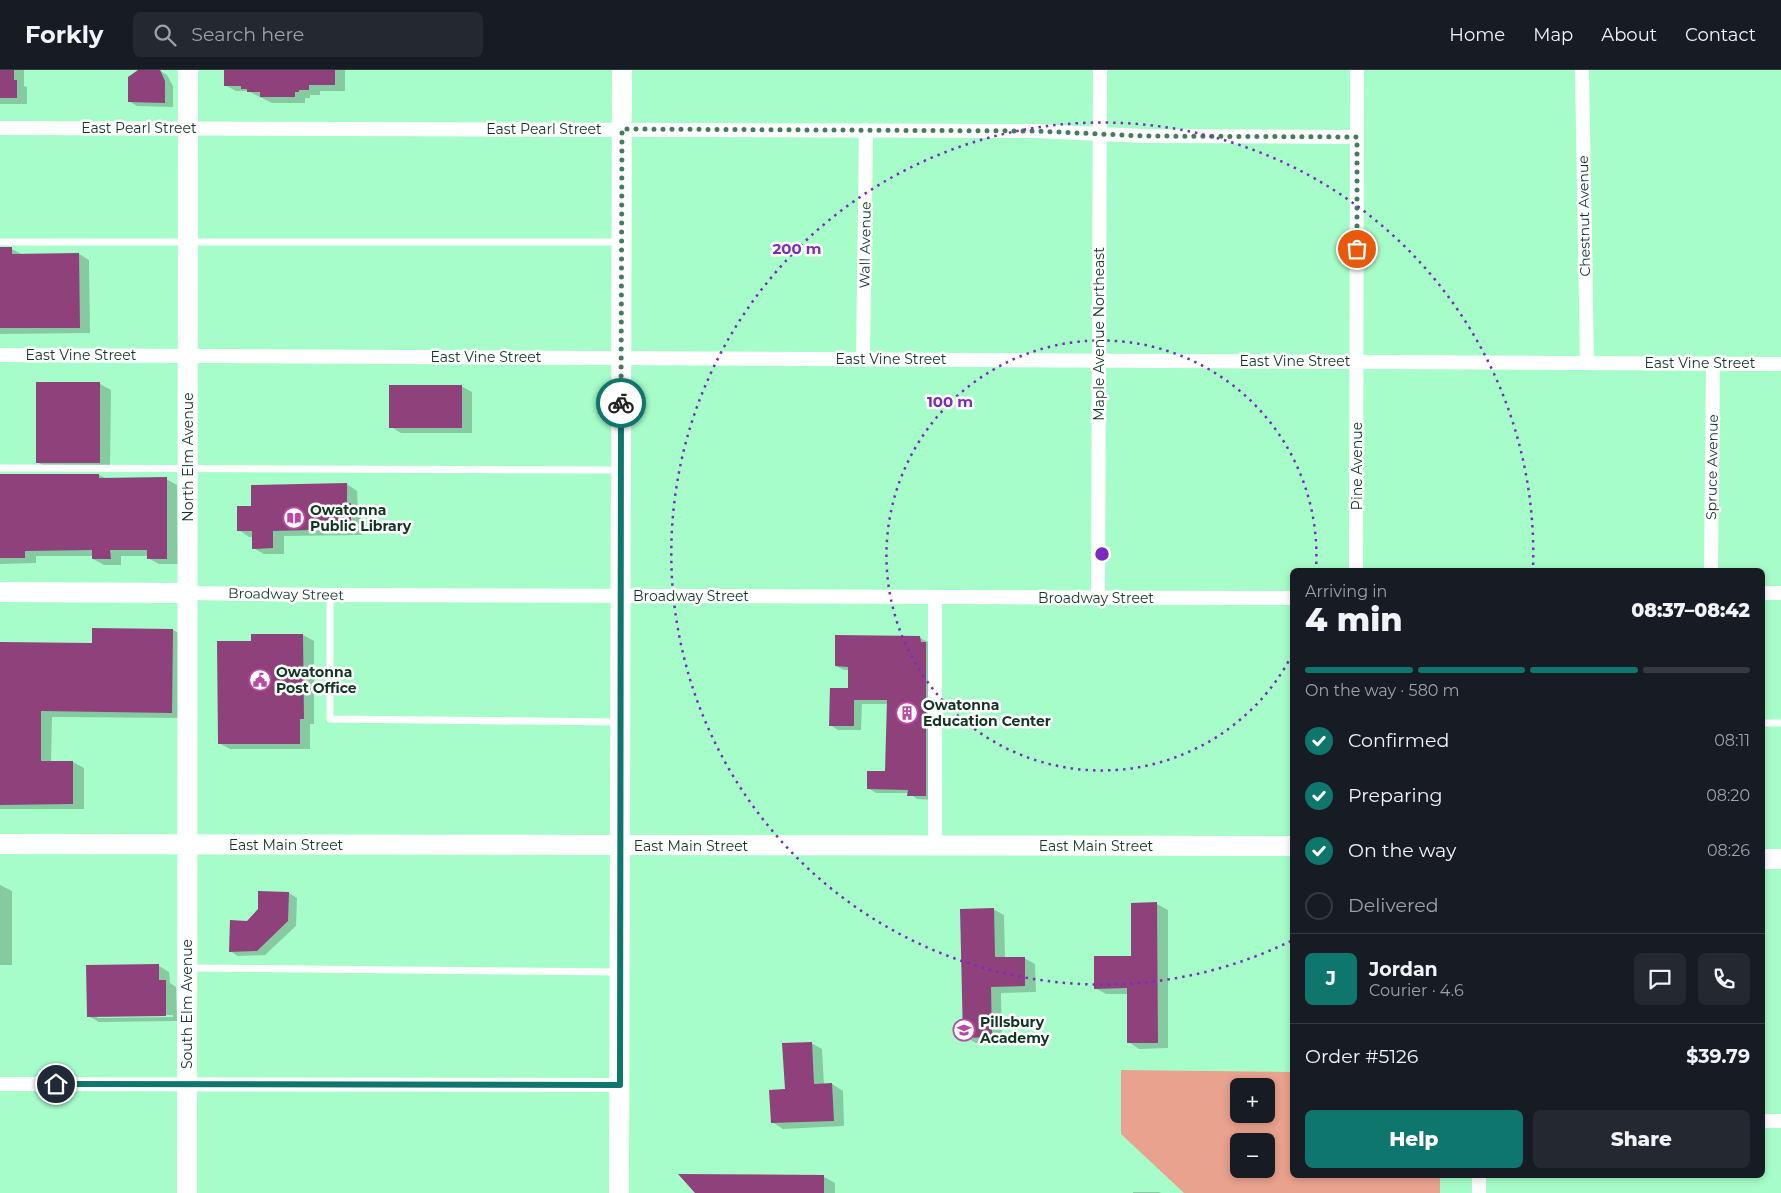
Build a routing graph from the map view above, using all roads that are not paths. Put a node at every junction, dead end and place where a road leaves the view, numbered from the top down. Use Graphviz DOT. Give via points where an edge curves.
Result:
graph roads {
  1 [pos="188,70"];
  2 [pos="622,70"];
  3 [pos="1100,70"];
  4 [pos="1357,70"];
  5 [pos="1582,70"];
  6 [pos="0,128"];
  7 [pos="188,128"];
  8 [pos="622,129"];
  9 [pos="866,130"];
  10 [pos="1100,133"];
  11 [pos="1357,137"];
  12 [pos="0,242"];
  13 [pos="188,242"];
  14 [pos="622,242"];
  15 [pos="0,355"];
  16 [pos="188,355"];
  17 [pos="621,358"];
  18 [pos="863,359"];
  19 [pos="1099,360"];
  20 [pos="1357,361"];
  21 [pos="1586,363"];
  22 [pos="1713,364"];
  23 [pos="1781,364"];
  24 [pos="0,468"];
  25 [pos="188,469"];
  26 [pos="621,470"];
  27 [pos="1356,568"];
  28 [pos="1711,568"];
  29 [pos="0,592"];
  30 [pos="187,593"];
  31 [pos="1765,593"];
  32 [pos="1781,593"];
  33 [pos="330,596"];
  34 [pos="621,596"];
  35 [pos="935,597"];
  36 [pos="1098,598"];
  37 [pos="1290,598"];
  38 [pos="621,722"];
  39 [pos="1765,724"];
  40 [pos="1781,724"];
  41 [pos="0,844"];
  42 [pos="187,845"];
  43 [pos="621,846"];
  44 [pos="935,846"];
  45 [pos="1290,846"];
  46 [pos="1765,859"];
  47 [pos="1781,859"];
  48 [pos="187,968"];
  49 [pos="620,972"];
  50 [pos="0,1084"];
  51 [pos="187,1085"];
  52 [pos="620,1085"];
  53 [pos="1765,1121"];
  54 [pos="1781,1121"];
  55 [pos="1479,1178"];
  56 [pos="186,1193"];
  57 [pos="619,1193"];
  58 [pos="1479,1193"];
  1 -- 7 [label="street, North Elm Avenue"];
  2 -- 8 [label="street"];
  3 -- 10 [label="street, Maple Avenue Northeast"];
  4 -- 11 [label="street, Pine Avenue"];
  5 -- 21 [label="street, Chestnut Avenue"];
  6 -- 7 [label="street, East Pearl Street"];
  7 -- 8 [label="street, East Pearl Street"];
  7 -- 13 [label="street, North Elm Avenue"];
  8 -- 9 [label="street, East Pearl Street"];
  8 -- 14 [label="street"];
  9 -- 10 [label="street, East Pearl Street"];
  9 -- 18 [label="street, Wall Avenue"];
  10 -- 11 [label="street, East Pearl Street"];
  10 -- 19 [label="street, Maple Avenue Northeast"];
  11 -- 20 [label="street, Pine Avenue"];
  12 -- 13 [label="lane"];
  13 -- 14 [label="lane"];
  13 -- 16 [label="street, North Elm Avenue"];
  14 -- 17 [label="street"];
  15 -- 16 [label="street, East Vine Street"];
  16 -- 17 [label="street, East Vine Street"];
  16 -- 25 [label="street, North Elm Avenue"];
  17 -- 18 [label="street, East Vine Street"];
  17 -- 26 [label="street"];
  18 -- 19 [label="street, East Vine Street"];
  19 -- 20 [label="street, East Vine Street"];
  19 -- 36 [label="street, Maple Avenue Northeast"];
  20 -- 21 [label="street, East Vine Street"];
  20 -- 27 [label="street, Pine Avenue"];
  21 -- 22 [label="street, East Vine Street"];
  22 -- 23 [label="street, East Vine Street"];
  22 -- 28 [label="street, Spruce Avenue"];
  24 -- 25 [label="lane"];
  25 -- 26 [label="lane"];
  25 -- 30 [label="street, North Elm Avenue"];
  26 -- 34 [label="street"];
  29 -- 30 [label="street, Broadway Street"];
  30 -- 33 [label="street, Broadway Street"];
  30 -- 42 [label="street, North Elm Avenue"];
  31 -- 32 [label="street"];
  33 -- 34 [label="street, Broadway Street"];
  33 -- 38 [label="lane" via="330,719"];
  34 -- 35 [label="street, Broadway Street"];
  34 -- 38 [label="street"];
  35 -- 36 [label="street, Broadway Street"];
  35 -- 44 [label="street"];
  36 -- 37 [label="street, Broadway Street"];
  38 -- 43 [label="street"];
  39 -- 40 [label="lane"];
  41 -- 42 [label="street, East Main Street"];
  42 -- 43 [label="street, East Main Street"];
  42 -- 48 [label="street, South Elm Avenue"];
  43 -- 44 [label="street, East Main Street"];
  43 -- 49 [label="street"];
  44 -- 45 [label="street, East Main Street"];
  46 -- 47 [label="street"];
  48 -- 49 [label="lane"];
  48 -- 51 [label="street, South Elm Avenue"];
  49 -- 52 [label="street"];
  50 -- 51 [label="street"];
  51 -- 52 [label="street"];
  51 -- 56 [label="street, South Elm Avenue"];
  52 -- 57 [label="street"];
  53 -- 54 [label="street"];
  55 -- 58 [label="street"];
}
